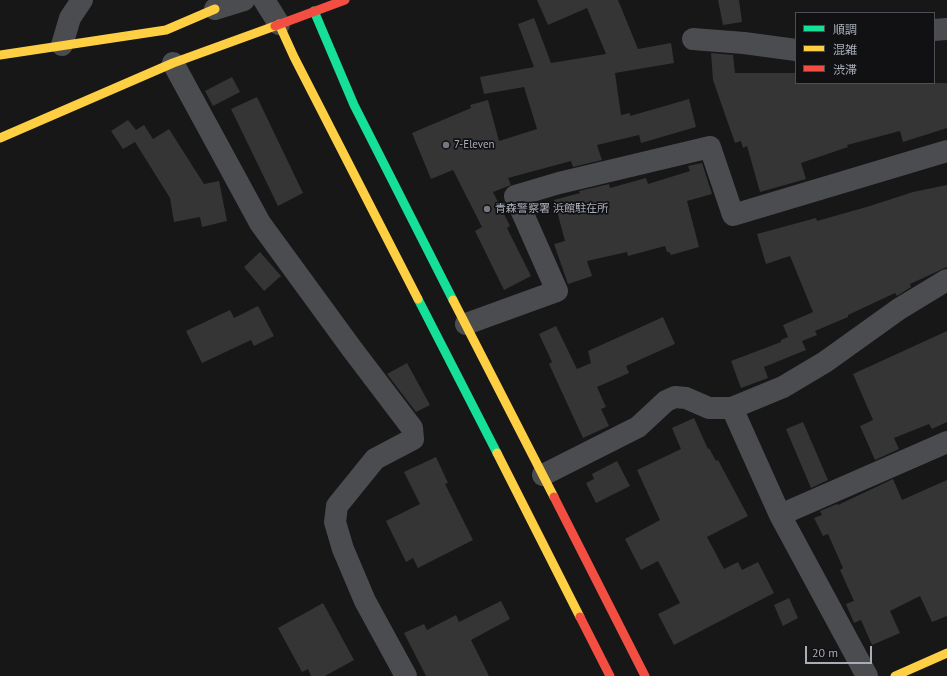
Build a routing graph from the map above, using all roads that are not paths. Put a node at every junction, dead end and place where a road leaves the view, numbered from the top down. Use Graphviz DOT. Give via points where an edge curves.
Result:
graph roads {
  1 [pos="82,0"];
  2 [pos="244,0"];
  3 [pos="264,0"];
  4 [pos="346,0"];
  5 [pos="218,4"];
  6 [pos="310,6"];
  7 [pos="279,24"];
  8 [pos="693,38"];
  9 [pos="62,45"];
  10 [pos="795,50"];
  11 [pos="0,55"];
  12 [pos="173,63"];
  13 [pos="0,138"];
  14 [pos="947,151"];
  15 [pos="947,280"];
  16 [pos="466,324"];
  17 [pos="732,408"];
  18 [pos="947,442"];
  19 [pos="543,475"];
  20 [pos="780,515"];
  21 [pos="947,654"];
  22 [pos="406,676"];
  23 [pos="610,676"];
  24 [pos="645,676"];
  25 [pos="867,676"];
  26 [pos="895,676"];
  1 -- 9 [label="street" via="70,18"];
  2 -- 5 [label="street"];
  3 -- 7 [label="street"];
  4 -- 6 [label="street"];
  5 -- 9 [label="street" via="166,30"];
  6 -- 7 [label="street"];
  6 -- 16 [label="street" via="354,105"];
  7 -- 12 [label="street"];
  7 -- 23 [label="street"];
  8 -- 10 [label="street"];
  9 -- 11 [label="street"];
  12 -- 13 [label="street"];
  12 -- 22 [label="street" via="260,223 412,428 413,439 375,459 337,506 335,522 365,601"];
  14 -- 16 [label="street" via="733,214 710,147 559,182 515,196 557,291"];
  15 -- 17 [label="street" via="783,387"];
  16 -- 19 [label="street"];
  17 -- 19 [label="street" via="709,408 686,398 675,397 666,401 638,427"];
  17 -- 20 [label="street"];
  18 -- 20 [label="street"];
  19 -- 24 [label="street"];
  20 -- 25 [label="street"];
  21 -- 26 [label="street"];
}
